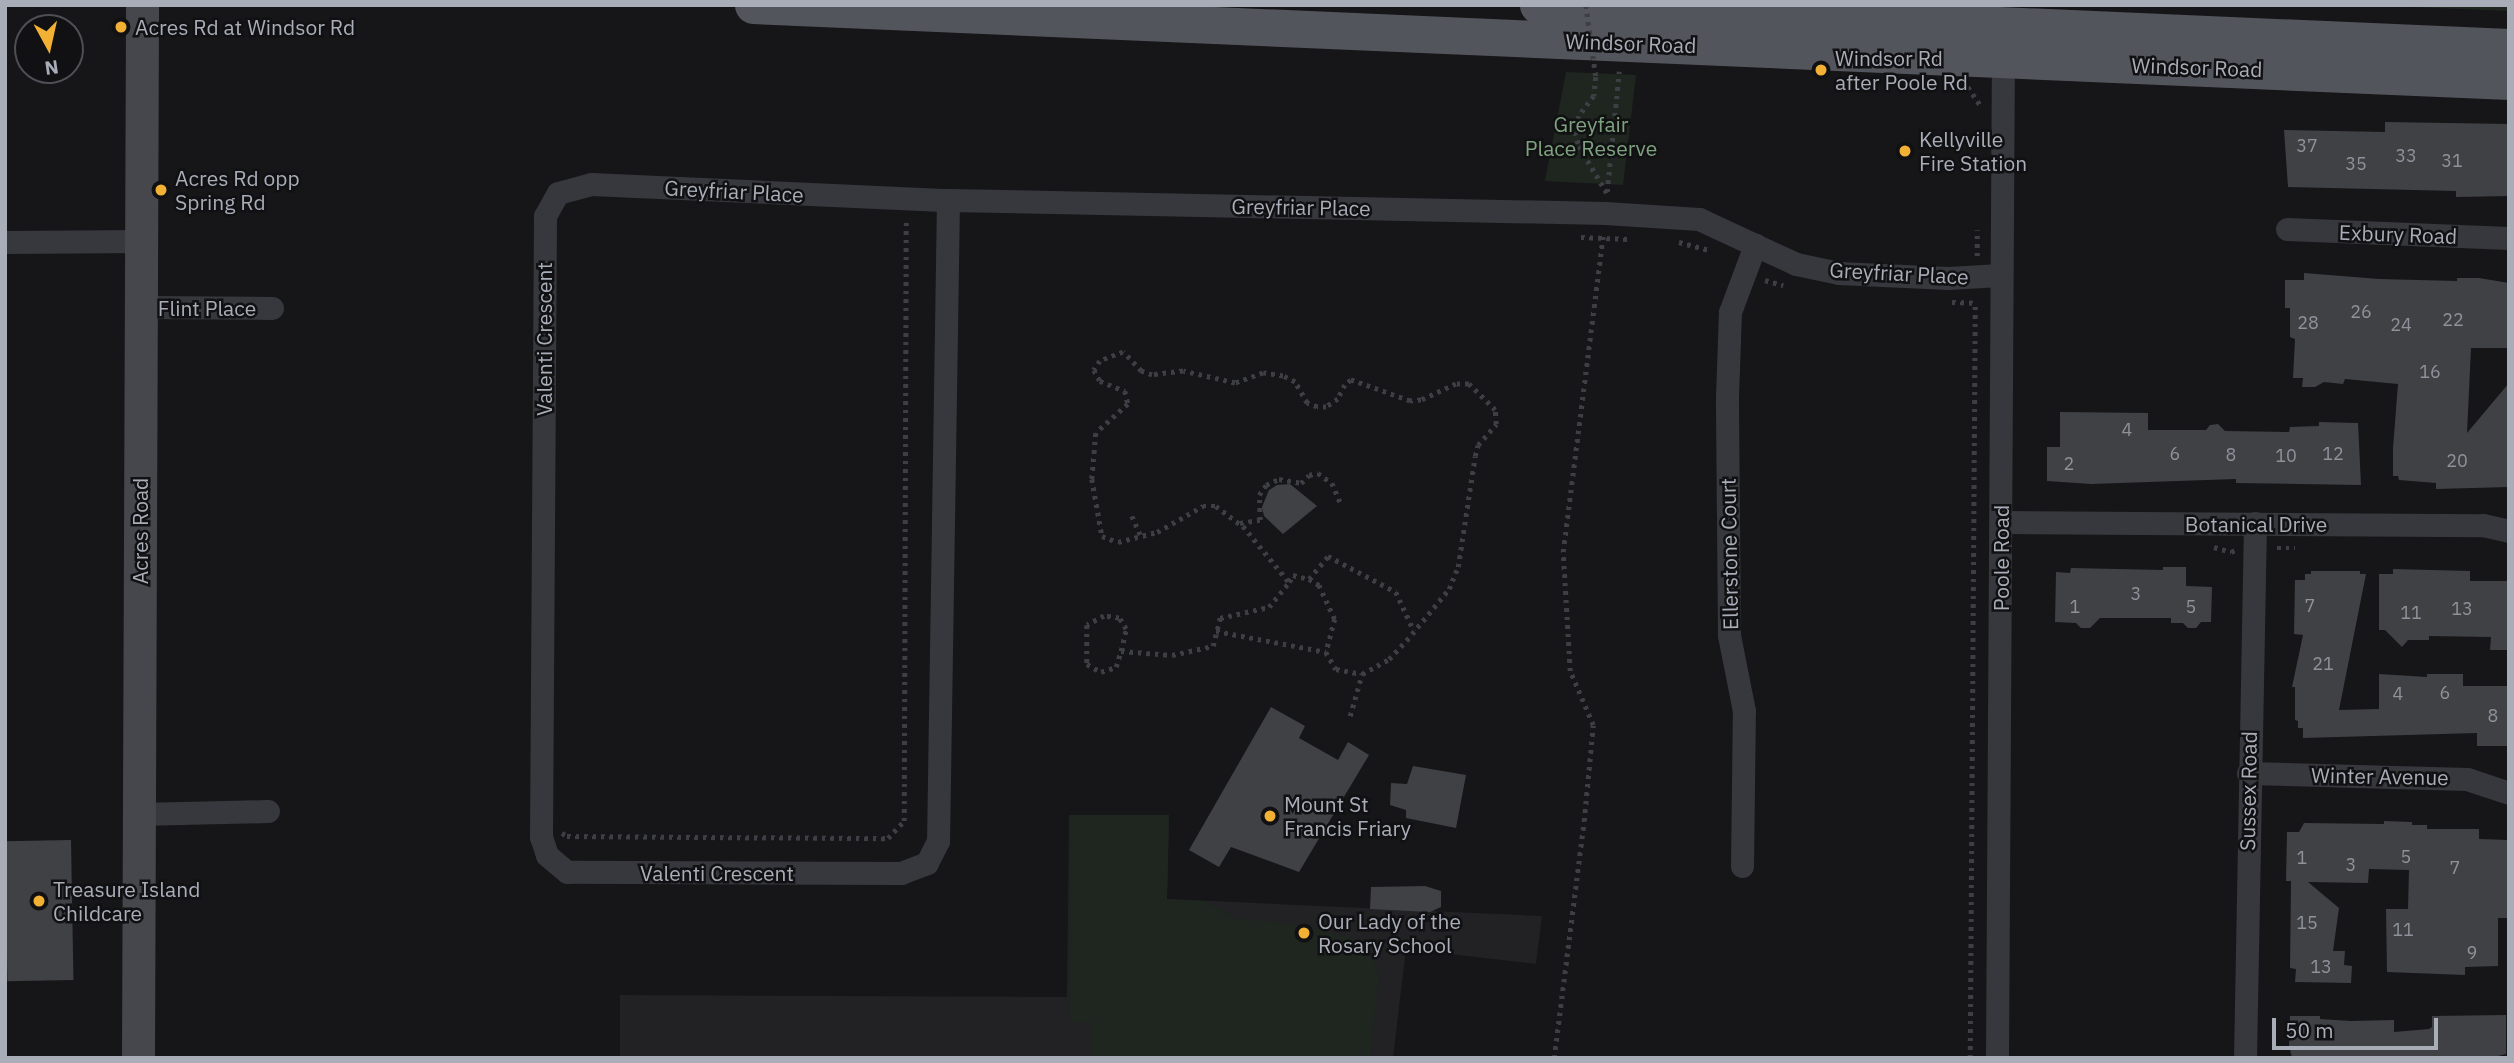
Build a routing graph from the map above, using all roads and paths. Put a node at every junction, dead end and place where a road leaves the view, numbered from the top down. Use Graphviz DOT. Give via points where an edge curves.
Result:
graph roads {
  1 [pos="142,5"];
  2 [pos="753,5"];
  3 [pos="1564,6"];
  4 [pos="2509,47"];
  5 [pos="2003,59"];
  6 [pos="1619,67"];
  7 [pos="2509,81"];
  8 [pos="1966,83"];
  9 [pos="1980,119"];
  10 [pos="591,184"];
  11 [pos="948,200"];
  12 [pos="1606,204"];
  13 [pos="906,206"];
  14 [pos="1978,224"];
  15 [pos="2287,229"];
  16 [pos="2509,238"];
  17 [pos="142,241"];
  18 [pos="5,242"];
  19 [pos="1755,245"];
  20 [pos="2000,275"];
  21 [pos="1976,276"];
  22 [pos="142,307"];
  23 [pos="272,308"];
  24 [pos="1340,502"];
  25 [pos="1132,516"];
  26 [pos="2002,522"];
  27 [pos="1239,523"];
  28 [pos="2255,523"];
  29 [pos="2509,531"];
  30 [pos="1141,536"];
  31 [pos="1309,579"];
  32 [pos="1289,582"];
  33 [pos="1216,631"];
  34 [pos="1415,631"];
  35 [pos="1121,651"];
  36 [pos="1326,652"];
  37 [pos="1362,674"];
  38 [pos="1350,716"];
  39 [pos="2248,773"];
  40 [pos="2509,793"];
  41 [pos="268,811"];
  42 [pos="139,814"];
  43 [pos="557,831"];
  44 [pos="1742,866"];
  45 [pos="138,1058"];
  46 [pos="1554,1058"];
  47 [pos="1970,1058"];
  48 [pos="1997,1058"];
  49 [pos="2245,1058"];
  1 -- 17 [label="street, Acres Road"];
  2 -- 5 [label="main road, Windsor Road"];
  3 -- 4 [label="main road, Windsor Road"];
  3 -- 12 [label="path, bridge" via="1597,82 1594,96 1576,121 1575,132"];
  5 -- 7 [label="main road, Windsor Road"];
  5 -- 20 [label="street, Poole Road"];
  6 -- 12 [label="path"];
  8 -- 9 [label="path" via="1981,106"];
  10 -- 11 [label="street, Greyfriar Place"];
  10 -- 11 [label="street, Valenti Crescent" via="558,193 545,216 541,837 547,855 567,872 901,873 927,863 938,841"];
  11 -- 12 [label="street, Greyfriar Place"];
  12 -- 19 [label="street, Greyfriar Place" via="1699,219"];
  12 -- 46 [label="path" via="1563,552 1570,671 1593,725"];
  13 -- 43 [label="path" via="904,821 888,838 567,836"];
  14 -- 21 [label="path"];
  15 -- 16 [label="street, Exbury Road"];
  17 -- 18 [label="street"];
  17 -- 22 [label="street, Acres Road"];
  19 -- 21 [label="street, Greyfriar Place" via="1796,264 1839,273"];
  19 -- 44 [label="street, Ellerstone Court" via="1730,312 1727,397 1729,635 1744,711"];
  20 -- 21 [label="street, Greyfriar Place"];
  20 -- 26 [label="street, Poole Road"];
  21 -- 47 [label="path"];
  22 -- 23 [label="street, Flint Place"];
  22 -- 42 [label="street, Acres Road"];
  24 -- 27 [label="path" via="1332,483 1318,473 1301,483 1279,479 1259,495 1260,520"];
  25 -- 30 [label="path"];
  26 -- 28 [label="street, Botanical Drive"];
  26 -- 48 [label="street, Poole Road"];
  27 -- 30 [label="path" via="1216,506 1203,506"];
  27 -- 32 [label="path"];
  28 -- 29 [label="street, Botanical Drive" via="2483,525"];
  28 -- 39 [label="street, Sussex Road"];
  30 -- 34 [label="path" via="1118,542 1102,536 1092,479 1096,433 1128,404 1125,391 1100,381 1094,370 1114,354 1124,352 1152,375 1183,371 1235,383 1263,373 1283,376 1295,382 1307,402 1317,407 1338,399 1351,380 1410,401 1456,384 1469,384 1495,410 1496,424 1478,445 1475,456 1458,567 1449,589"];
  31 -- 32 [label="path" via="1293,575"];
  31 -- 34 [label="path" via="1328,556 1396,592"];
  31 -- 36 [label="path" via="1319,585 1335,619"];
  32 -- 33 [label="path" via="1269,607 1220,618"];
  33 -- 35 [label="path" via="1213,646 1172,655"];
  33 -- 36 [label="path"];
  34 -- 37 [label="path" via="1389,659"];
  35 -- 35 [label="path" via="1116,667 1101,673 1087,664 1087,625 1104,616 1119,618 1126,629"];
  36 -- 37 [label="path" via="1336,669"];
  37 -- 38 [label="path"];
  39 -- 40 [label="street, Winter Avenue" via="2468,779"];
  39 -- 49 [label="street, Sussex Road"];
  41 -- 42 [label="street"];
  42 -- 45 [label="street, Acres Road"];
}
